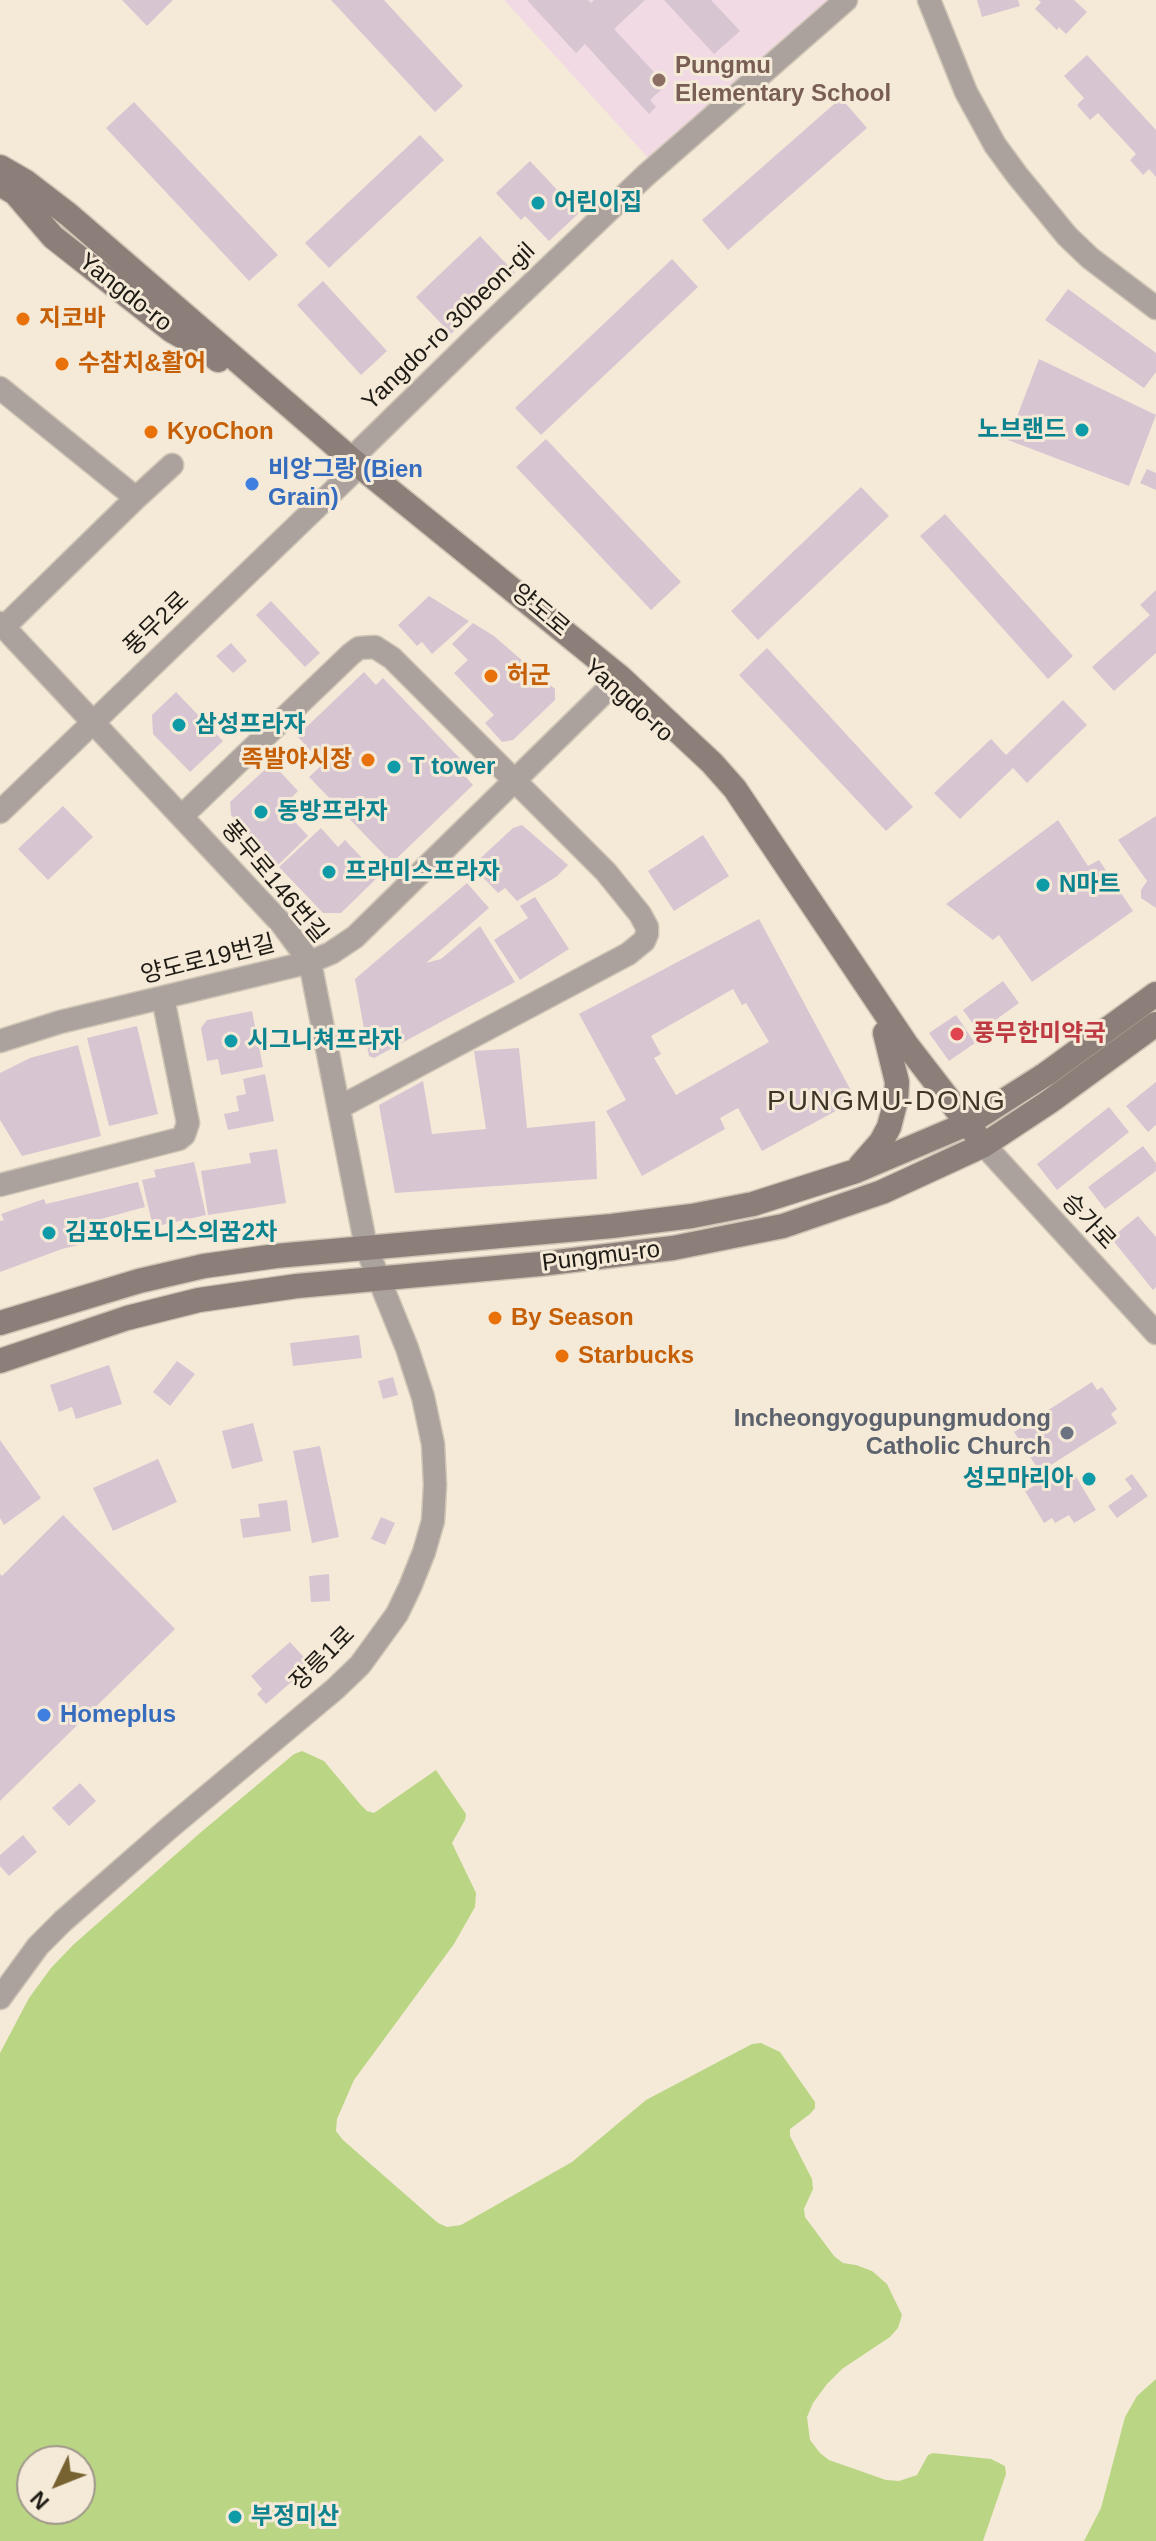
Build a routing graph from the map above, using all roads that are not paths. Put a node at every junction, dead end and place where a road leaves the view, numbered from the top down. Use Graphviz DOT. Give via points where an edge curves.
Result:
graph roads {
  1 [pos="846,0"];
  2 [pos="929,0"];
  3 [pos="0,167"];
  4 [pos="0,184"];
  5 [pos="1156,308"];
  6 [pos="0,388"];
  7 [pos="172,465"];
  8 [pos="351,466"];
  9 [pos="136,498"];
  10 [pos="2,625"];
  11 [pos="612,685"];
  12 [pos="94,721"];
  13 [pos="515,782"];
  14 [pos="0,812"];
  15 [pos="183,815"];
  16 [pos="310,962"];
  17 [pos="1156,994"];
  18 [pos="163,998"];
  19 [pos="1156,1024"];
  20 [pos="885,1033"];
  21 [pos="0,1041"];
  22 [pos="340,1107"];
  23 [pos="962,1126"];
  24 [pos="984,1145"];
  25 [pos="856,1171"];
  26 [pos="0,1185"];
  27 [pos="366,1247"];
  28 [pos="379,1277"];
  29 [pos="0,1323"];
  30 [pos="1156,1333"];
  31 [pos="0,1361"];
  32 [pos="0,1998"];
  1 -- 8 [label="street, Yangdo-ro 30beon-gil" via="645,176"];
  2 -- 5 [label="street" via="966,92 1017,175 1067,236"];
  3 -- 8 [label="street, 양도로" via="69,215 183,311"];
  4 -- 8 [label="street, Yangdo-ro" via="15,193 53,237"];
  6 -- 9 [label="street"];
  7 -- 9 [label="street"];
  8 -- 11 [label="street, Yangdo-ro"];
  8 -- 12 [label="street, 풍무2로"];
  8 -- 23 [label="street, 양도로" via="620,677 712,763 735,789"];
  9 -- 10 [label="street"];
  10 -- 12 [label="street, 풍무로146번길"];
  11 -- 13 [label="street, 양도로19번길"];
  11 -- 20 [label="street, Yangdo-ro" via="725,794"];
  12 -- 14 [label="street, 풍무2로"];
  12 -- 15 [label="street, 풍무로146번길"];
  13 -- 15 [label="street" via="385,651 367,646 351,654"];
  13 -- 16 [label="street, 양도로19번길" via="355,937"];
  13 -- 22 [label="street" via="628,897 647,927 644,941"];
  15 -- 16 [label="street, 풍무로146번길"];
  16 -- 18 [label="street, 양도로19번길"];
  16 -- 22 [label="street, 풍무로146번길"];
  17 -- 23 [label="street, Pungmu-ro" via="1022,1091"];
  18 -- 21 [label="street, 양도로19번길"];
  18 -- 26 [label="street" via="188,1123 184,1135"];
  19 -- 24 [label="street, Pungmu-ro"];
  20 -- 23 [label="street, Yangdo-ro"];
  20 -- 25 [label="street" via="897,1082 893,1116 881,1142"];
  22 -- 27 [label="street, 풍무로146번길"];
  23 -- 24 [label="street, 양도로"];
  23 -- 25 [label="street, Pungmu-ro"];
  24 -- 28 [label="street, Pungmu-ro" via="829,1212 725,1239 540,1264"];
  24 -- 30 [label="street, 승가로"];
  25 -- 27 [label="street, Pungmu-ro" via="753,1204 692,1216"];
  27 -- 28 [label="street, 장릉1로"];
  27 -- 29 [label="street, Pungmu-ro" via="204,1266"];
  28 -- 31 [label="street, Pungmu-ro" via="199,1300"];
  28 -- 32 [label="street, 장릉1로" via="419,1385 433,1444 433,1521 397,1614 335,1689 63,1921"];
}
